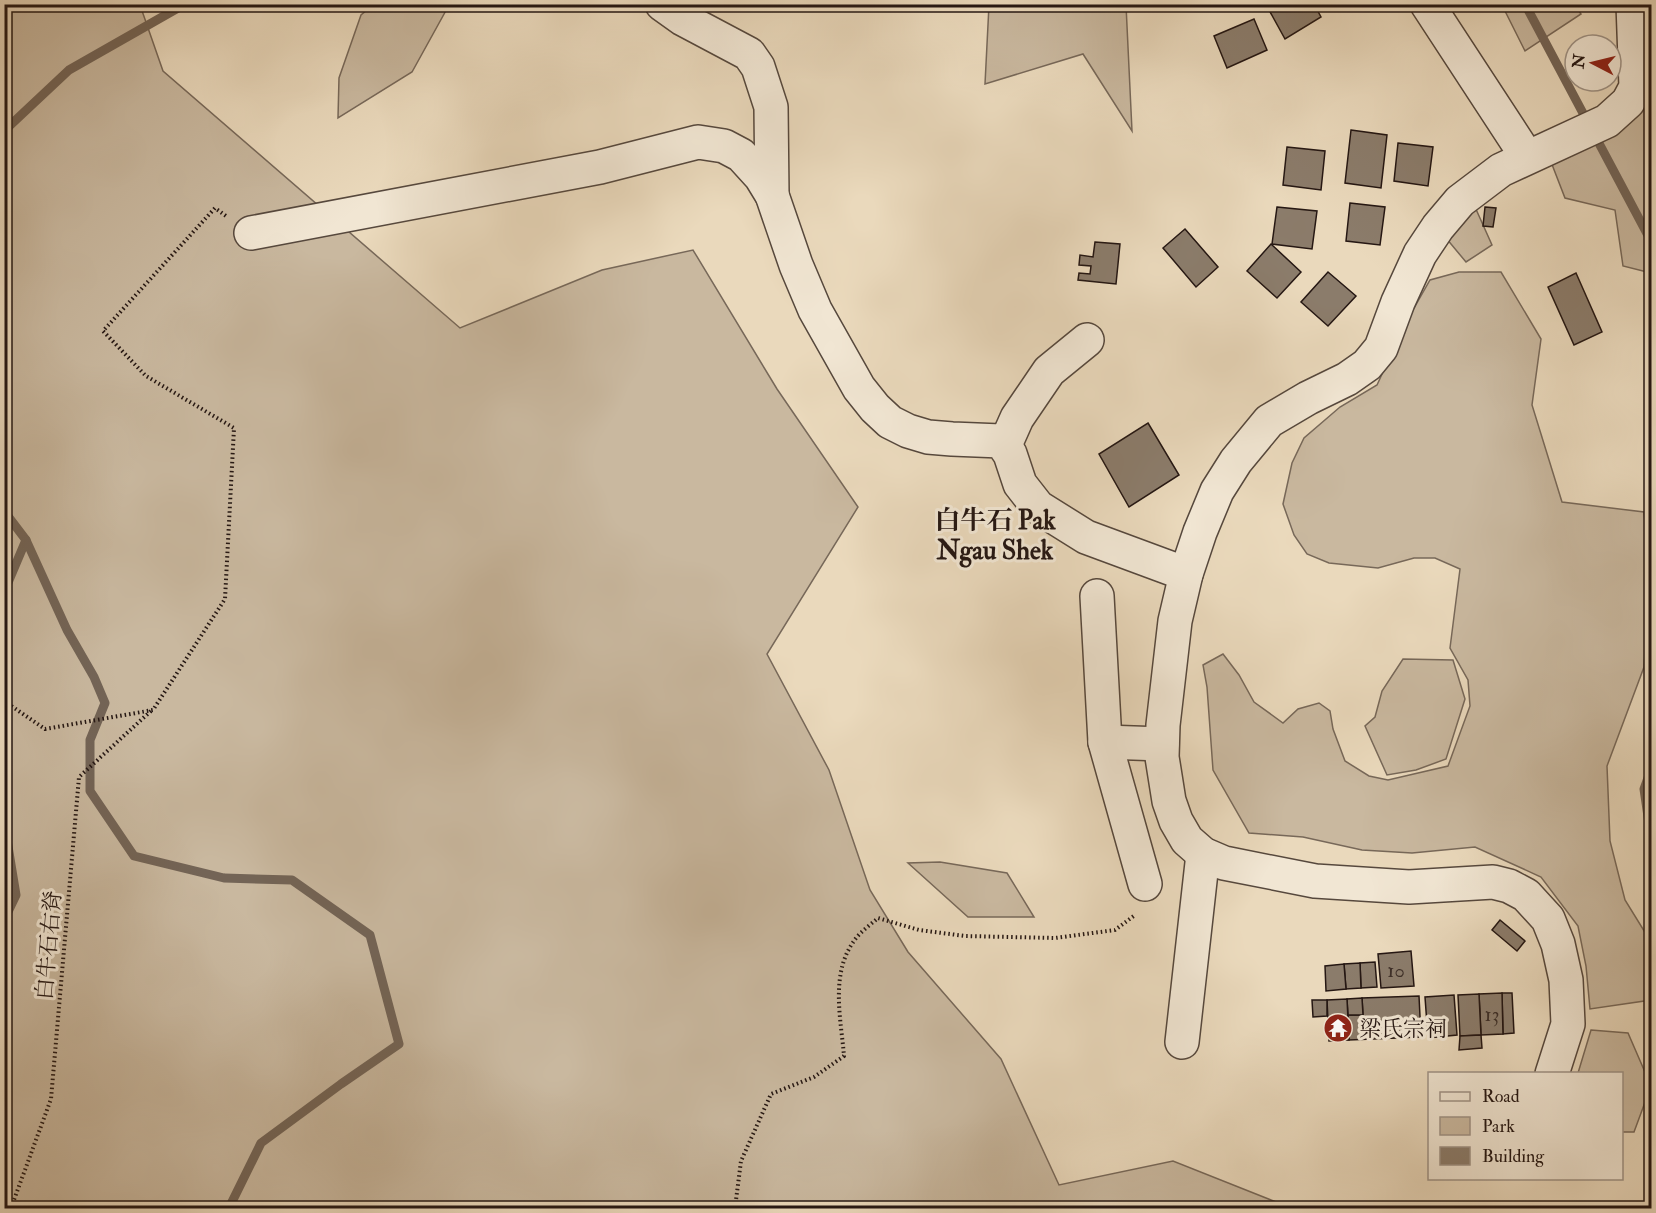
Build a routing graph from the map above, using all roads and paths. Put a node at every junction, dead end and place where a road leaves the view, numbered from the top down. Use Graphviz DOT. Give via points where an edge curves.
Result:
graph roads {
  1 [pos="662,4"];
  2 [pos="1427,4"];
  3 [pos="1633,4"];
  4 [pos="1527,157"];
  5 [pos="772,195"];
  6 [pos="251,233"];
  7 [pos="1087,340"];
  8 [pos="1005,446"];
  9 [pos="1186,574"];
  10 [pos="1097,596"];
  11 [pos="5,701"];
  12 [pos="153,710"];
  13 [pos="1105,742"];
  14 [pos="1162,744"];
  15 [pos="1203,854"];
  16 [pos="1145,884"];
  17 [pos="1182,1042"];
  18 [pos="1553,1072"];
  19 [pos="11,1209"];
  20 [pos="735,1209"];
  1 -- 5 [label="street" via="749,54 758,67 771,107"];
  2 -- 4 [label="street"];
  3 -- 4 [label="street" via="1636,87 1628,102 1607,121"];
  4 -- 9 [label="street" via="1501,170 1460,201 1438,227 1408,278 1381,348 1367,365 1269,421 1236,461 1217,491"];
  5 -- 6 [label="street" via="741,155 724,146 698,142 600,167"];
  5 -- 8 [label="street" via="815,310 859,388 875,408 908,431 952,440 996,440"];
  6 -- 12 [label="path, 白牛石右脊" via="214,208 103,331 146,376 234,428 225,599"];
  7 -- 8 [label="street" via="1049,371 1017,418"];
  8 -- 9 [label="street" via="1020,484 1038,507 1086,537"];
  9 -- 14 [label="street" via="1175,621"];
  10 -- 13 [label="street"];
  11 -- 12 [label="path" via="45,729"];
  12 -- 19 [label="path, 白牛石右脊" via="79,777 51,1099"];
  13 -- 14 [label="street"];
  13 -- 16 [label="street"];
  14 -- 15 [label="street" via="1165,781 1176,821 1187,840"];
  15 -- 17 [label="street"];
  15 -- 18 [label="street" via="1224,864 1315,881 1409,887 1493,882 1526,895 1548,919 1566,980 1568,1024"];
  16 -- 20 [label="path" via="1146,906 1114,930 1055,938 964,936 919,930 878,918 854,940 842,963 838,987 844,1056 814,1077 771,1094 741,1161"];
}
